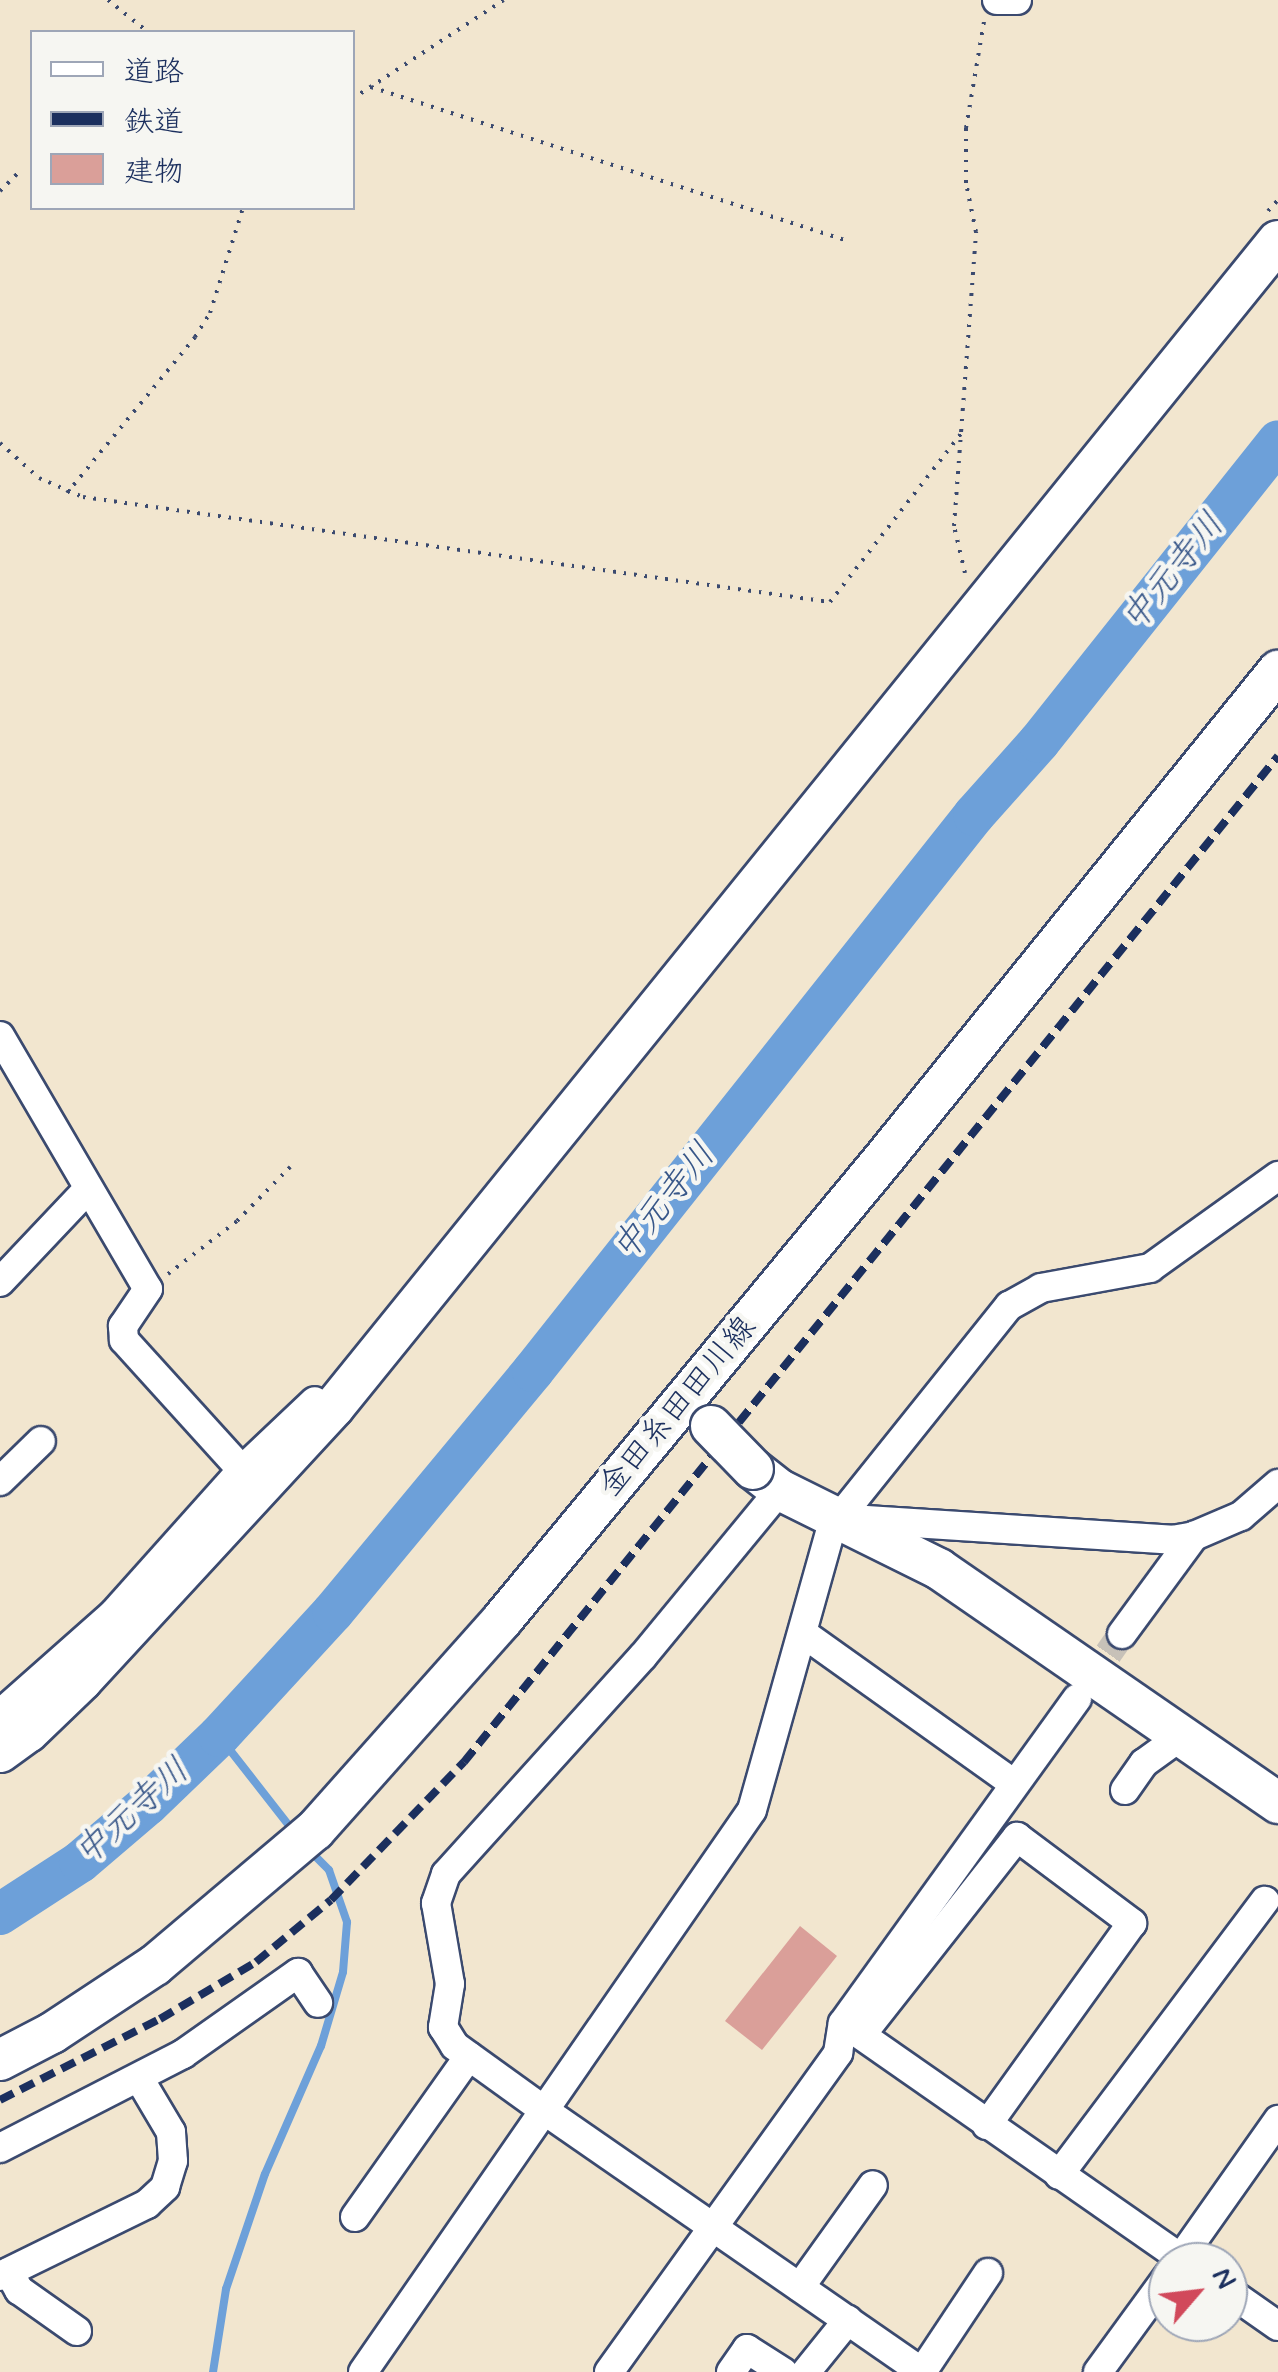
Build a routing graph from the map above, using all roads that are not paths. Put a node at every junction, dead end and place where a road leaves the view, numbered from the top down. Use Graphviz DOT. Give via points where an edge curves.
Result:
graph roads {
  1 [pos="1016,0"];
  2 [pos="991,7"];
  3 [pos="1278,241"];
  4 [pos="1278,671"];
  5 [pos="0,1036"];
  6 [pos="1278,1176"];
  7 [pos="88,1189"];
  8 [pos="0,1282"];
  9 [pos="360,1375"];
  10 [pos="697,1413"];
  11 [pos="41,1442"];
  12 [pos="242,1470"];
  13 [pos="766,1480"];
  14 [pos="0,1481"];
  15 [pos="1278,1484"];
  16 [pos="839,1518"];
  17 [pos="1194,1536"];
  18 [pos="804,1634"];
  19 [pos="1122,1634"];
  20 [pos="1077,1698"];
  21 [pos="0,1714"];
  22 [pos="1180,1737"];
  23 [pos="0,1752"];
  24 [pos="1013,1783"];
  25 [pos="1126,1790"];
  26 [pos="1278,1804"];
  27 [pos="1266,1901"];
  28 [pos="318,2002"];
  29 [pos="852,2028"];
  30 [pos="469,2056"];
  31 [pos="0,2060"];
  32 [pos="139,2078"];
  33 [pos="545,2111"];
  34 [pos="1278,2120"];
  35 [pos="987,2125"];
  36 [pos="0,2148"];
  37 [pos="1059,2175"];
  38 [pos="873,2184"];
  39 [pos="354,2216"];
  40 [pos="712,2227"];
  41 [pos="1148,2242"];
  42 [pos="1194,2242"];
  43 [pos="4,2274"];
  44 [pos="988,2274"];
  45 [pos="800,2287"];
  46 [pos="1148,2305"];
  47 [pos="1248,2305"];
  48 [pos="848,2320"];
  49 [pos="1278,2326"];
  50 [pos="77,2331"];
  51 [pos="363,2372"];
  52 [pos="609,2372"];
  53 [pos="730,2372"];
  54 [pos="784,2372"];
  55 [pos="806,2372"];
  56 [pos="922,2372"];
  57 [pos="1098,2372"];
  1 -- 2 [label="street"];
  3 -- 9 [label="street"];
  4 -- 10 [label="street, 金田糸田田川線"];
  5 -- 7 [label="street"];
  6 -- 16 [label="street" via="1150,1268 1041,1288 1010,1306"];
  7 -- 8 [label="street"];
  7 -- 12 [label="street" via="148,1289 124,1326 124,1340"];
  9 -- 12 [label="street" via="344,1373"];
  9 -- 23 [label="street" via="150,1609"];
  10 -- 13 [label="street, bridge"];
  10 -- 31 [label="street, 金田糸田田川線" via="315,1830 155,1965"];
  11 -- 14 [label="street"];
  12 -- 21 [label="street" via="114,1612"];
  13 -- 16 [label="street"];
  13 -- 30 [label="street" via="643,1656 446,1874 436,1903 450,1984 442,2027"];
  15 -- 17 [label="street" via="1240,1516"];
  16 -- 17 [label="street" via="1172,1540"];
  16 -- 18 [label="street"];
  16 -- 22 [label="street" via="939,1569"];
  17 -- 19 [label="street"];
  18 -- 24 [label="street"];
  18 -- 33 [label="street" via="752,1810"];
  20 -- 24 [label="street"];
  22 -- 25 [label="street" via="1144,1763"];
  22 -- 26 [label="street"];
  24 -- 29 [label="street"];
  27 -- 37 [label="street"];
  28 -- 32 [label="street" via="298,1973"];
  29 -- 35 [label="street"];
  29 -- 35 [label="street" via="1017,1838 1132,1923"];
  29 -- 40 [label="street"];
  30 -- 33 [label="street"];
  30 -- 39 [label="street"];
  32 -- 36 [label="street"];
  32 -- 43 [label="street" via="171,2132 174,2160 165,2188 147,2204"];
  33 -- 40 [label="street"];
  33 -- 51 [label="street"];
  34 -- 42 [label="street"];
  35 -- 37 [label="street"];
  37 -- 41 [label="street"];
  38 -- 45 [label="street"];
  40 -- 45 [label="street"];
  40 -- 52 [label="street"];
  43 -- 50 [label="street"];
  44 -- 56 [label="street"];
  45 -- 48 [label="street"];
  46 -- 57 [label="street"];
  47 -- 49 [label="street"];
  48 -- 55 [label="street"];
  48 -- 56 [label="street"];
  53 -- 54 [label="street" via="748,2349"];
}
